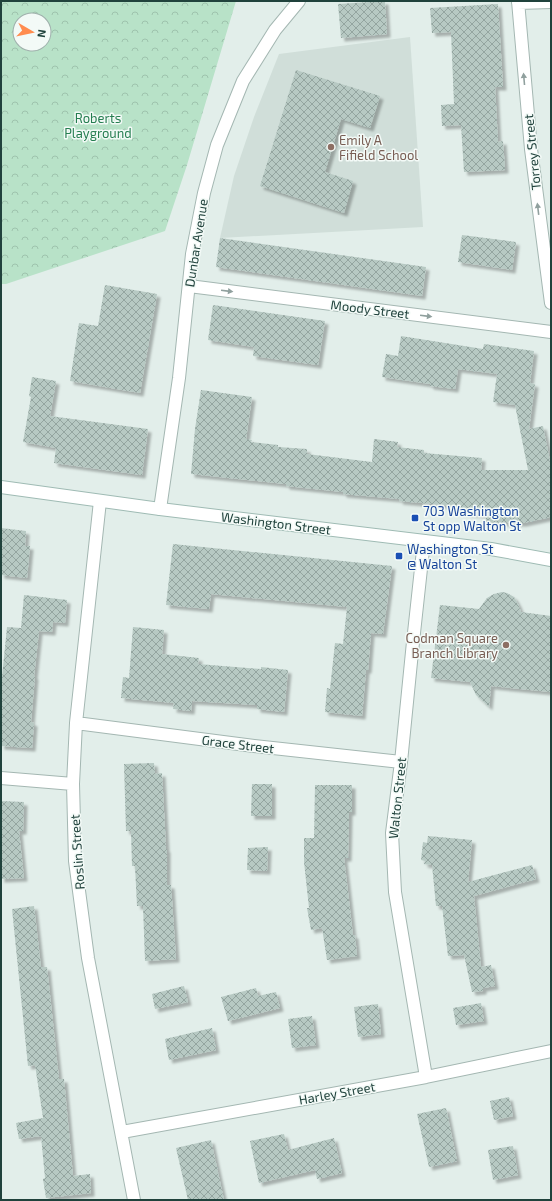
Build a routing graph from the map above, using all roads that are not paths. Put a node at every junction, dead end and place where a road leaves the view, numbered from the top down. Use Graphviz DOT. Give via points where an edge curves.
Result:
graph roads {
  1 [pos="299,1"];
  2 [pos="518,2"];
  3 [pos="551,2"];
  4 [pos="546,228"];
  5 [pos="188,286"];
  6 [pos="551,303"];
  7 [pos="551,332"];
  8 [pos="1,487"];
  9 [pos="100,501"];
  10 [pos="160,509"];
  11 [pos="424,541"];
  12 [pos="551,560"];
  13 [pos="76,723"];
  14 [pos="401,762"];
  15 [pos="1,778"];
  16 [pos="74,784"];
  17 [pos="551,1051"];
  18 [pos="426,1077"];
  19 [pos="122,1132"];
  20 [pos="134,1200"];
  1 -- 5 [label="street, Dunbar Avenue" via="274,30 243,81 217,145 204,193"];
  2 -- 3 [label="street"];
  4 -- 2 [label="street, Torrey Street, one-way" via="531,149"];
  4 -- 6 [label="street, Torrey Street"];
  5 -- 7 [label="street, Moody Street, one-way"];
  5 -- 10 [label="street, Dunbar Avenue" via="179,378"];
  8 -- 9 [label="street, Washington Street"];
  9 -- 10 [label="street, Washington Street"];
  9 -- 13 [label="street, Roslin Street"];
  10 -- 11 [label="street, Washington Street"];
  11 -- 12 [label="street, Washington Street" via="491,549"];
  11 -- 14 [label="street, Walton Street"];
  13 -- 14 [label="street, Grace Street"];
  13 -- 16 [label="street, Roslin Street"];
  14 -- 18 [label="street, Walton Street" via="392,833 395,892"];
  15 -- 16 [label="street"];
  16 -- 19 [label="street, Roslin Street" via="75,860 88,958"];
  17 -- 18 [label="street, Harley Street"];
  18 -- 19 [label="street, Harley Street"];
  19 -- 20 [label="street, Roslin Street"];
}
